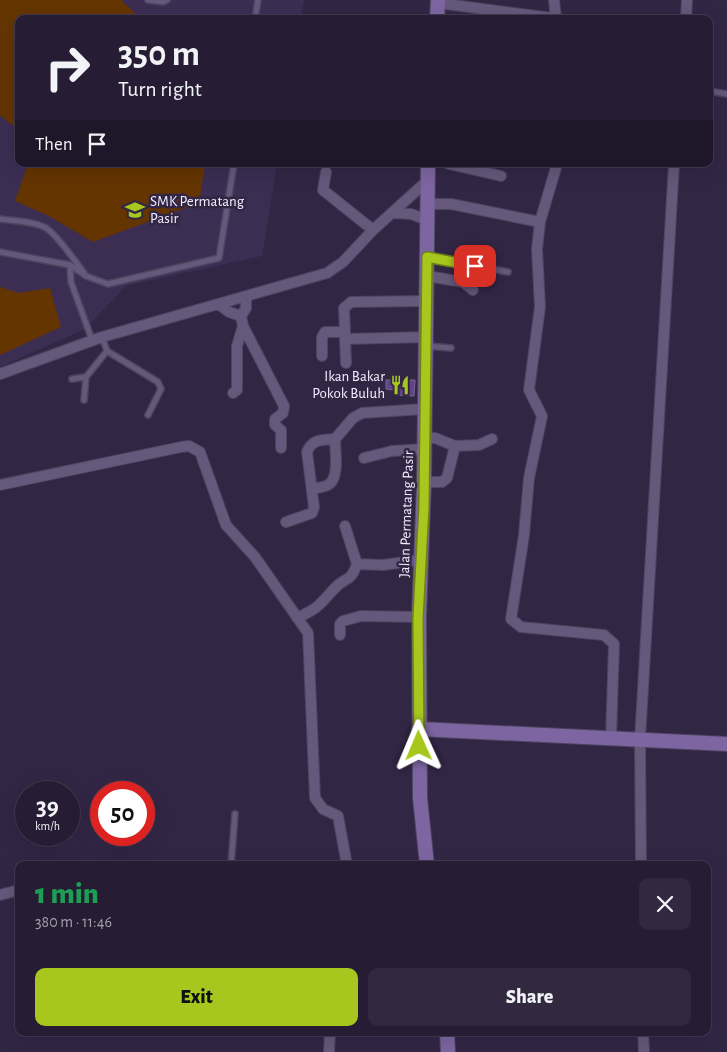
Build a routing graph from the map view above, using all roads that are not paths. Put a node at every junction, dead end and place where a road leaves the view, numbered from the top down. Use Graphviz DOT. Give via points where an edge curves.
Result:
graph roads {
  1 [pos="148,0"];
  2 [pos="167,0"];
  3 [pos="258,0"];
  4 [pos="554,0"];
  5 [pos="687,0"];
  6 [pos="438,1"];
  7 [pos="256,15"];
  8 [pos="437,15"];
  9 [pos="536,15"];
  10 [pos="556,15"];
  11 [pos="686,15"];
  12 [pos="713,92"];
  13 [pos="727,94"];
  14 [pos="234,167"];
  15 [pos="428,167"];
  16 [pos="462,167"];
  17 [pos="556,167"];
  18 [pos="674,167"];
  19 [pos="326,172"];
  20 [pos="501,176"];
  21 [pos="427,182"];
  22 [pos="427,204"];
  23 [pos="394,214"];
  24 [pos="0,219"];
  25 [pos="427,220"];
  26 [pos="540,222"];
  27 [pos="374,230"];
  28 [pos="0,252"];
  29 [pos="427,257"];
  30 [pos="70,265"];
  31 [pos="508,272"];
  32 [pos="86,276"];
  33 [pos="427,276"];
  34 [pos="473,290"];
  35 [pos="246,296"];
  36 [pos="426,301"];
  37 [pos="218,304"];
  38 [pos="242,321"];
  39 [pos="345,335"];
  40 [pos="97,338"];
  41 [pos="426,341"];
  42 [pos="451,348"];
  43 [pos="107,351"];
  44 [pos="322,356"];
  45 [pos="346,363"];
  46 [pos="0,374"];
  47 [pos="86,377"];
  48 [pos="72,380"];
  49 [pos="234,393"];
  50 [pos="84,400"];
  51 [pos="424,409"];
  52 [pos="148,415"];
  53 [pos="335,439"];
  54 [pos="492,439"];
  55 [pos="424,443"];
  56 [pos="455,446"];
  57 [pos="281,448"];
  58 [pos="364,458"];
  59 [pos="424,482"];
  60 [pos="0,485"];
  61 [pos="312,489"];
  62 [pos="286,522"];
  63 [pos="345,526"];
  64 [pos="420,560"];
  65 [pos="357,564"];
  66 [pos="297,618"];
  67 [pos="418,618"];
  68 [pos="340,635"];
  69 [pos="419,728"];
  70 [pos="611,738"];
  71 [pos="640,739"];
  72 [pos="727,744"];
  73 [pos="235,814"];
  74 [pos="231,861"];
  75 [pos="346,861"];
  76 [pos="427,861"];
  77 [pos="641,861"];
  78 [pos="15,891"];
  79 [pos="0,895"];
  80 [pos="330,1036"];
  81 [pos="447,1036"];
  82 [pos="643,1036"];
  83 [pos="329,1052"];
  84 [pos="448,1052"];
  85 [pos="644,1052"];
  1 -- 2 [label="lane"];
  3 -- 7 [label="lane"];
  4 -- 10 [label="street"];
  5 -- 11 [label="street"];
  6 -- 8 [label="main road"];
  6 -- 9 [label="street"];
  12 -- 13 [label="lane"];
  14 -- 32 [label="lane" via="219,258 108,284"];
  15 -- 21 [label="main road, Jalan Permatang Pasir"];
  16 -- 20 [label="street"];
  17 -- 26 [label="street"];
  18 -- 71 [label="street"];
  19 -- 27 [label="street" via="323,190"];
  21 -- 22 [label="main road, Jalan Permatang Pasir"];
  21 -- 23 [label="street"];
  22 -- 25 [label="main road, Jalan Permatang Pasir"];
  22 -- 26 [label="street" via="450,204"];
  23 -- 25 [label="street" via="411,214"];
  23 -- 27 [label="street"];
  24 -- 32 [label="lane" via="46,228"];
  25 -- 29 [label="main road, Jalan Permatang Pasir"];
  26 -- 70 [label="street" via="536,249 540,306 529,390 542,416 542,428 529,478 511,619 522,627 604,635 614,644"];
  27 -- 35 [label="street" via="343,262 327,273"];
  28 -- 30 [label="lane"];
  29 -- 31 [label="lane"];
  29 -- 33 [label="main road, Jalan Permatang Pasir"];
  30 -- 32 [label="lane"];
  30 -- 40 [label="lane" via="71,282"];
  33 -- 34 [label="street" via="463,282"];
  33 -- 36 [label="main road, Jalan Permatang Pasir"];
  35 -- 37 [label="street"];
  35 -- 38 [label="street"];
  36 -- 39 [label="street" via="351,302 344,308"];
  36 -- 41 [label="main road, Jalan Permatang Pasir"];
  37 -- 38 [label="street"];
  37 -- 40 [label="street"];
  38 -- 49 [label="street" via="237,346 237,390"];
  38 -- 57 [label="street" via="284,406 283,413 275,419 280,430"];
  39 -- 41 [label="street"];
  39 -- 44 [label="street" via="325,332"];
  39 -- 45 [label="street"];
  40 -- 43 [label="lane"];
  40 -- 46 [label="street"];
  41 -- 42 [label="lane"];
  41 -- 51 [label="main road, Jalan Permatang Pasir"];
  43 -- 47 [label="lane"];
  43 -- 52 [label="lane" via="158,382 162,389"];
  47 -- 48 [label="lane"];
  47 -- 50 [label="lane"];
  51 -- 53 [label="street" via="362,413 353,418"];
  51 -- 55 [label="main road, Jalan Permatang Pasir"];
  53 -- 61 [label="street" via="332,481 327,486"];
  53 -- 61 [label="street" via="310,444 307,452"];
  54 -- 56 [label="street" via="479,445"];
  55 -- 56 [label="street" via="435,438"];
  55 -- 58 [label="street"];
  55 -- 59 [label="main road, Jalan Permatang Pasir"];
  56 -- 59 [label="street" via="447,478 442,482"];
  59 -- 64 [label="main road, Jalan Permatang Pasir"];
  60 -- 66 [label="street" via="189,446 200,452 226,525 255,557"];
  61 -- 62 [label="street" via="312,513"];
  63 -- 65 [label="street"];
  64 -- 65 [label="street" via="384,565"];
  64 -- 67 [label="main road, Jalan Permatang Pasir"];
  65 -- 66 [label="street" via="353,577 333,589 322,605"];
  66 -- 75 [label="street" via="308,633 315,798 323,809 338,816"];
  67 -- 68 [label="street" via="361,616 343,621"];
  67 -- 69 [label="main road, Jalan Permatang Pasir"];
  69 -- 70 [label="main road"];
  69 -- 76 [label="main road, Jalan Permatang Pasir" via="420,798"];
  70 -- 71 [label="main road"];
  71 -- 72 [label="main road"];
  71 -- 77 [label="street"];
  73 -- 74 [label="lane"];
  78 -- 79 [label="street"];
  80 -- 83 [label="street"];
  81 -- 84 [label="main road"];
  82 -- 85 [label="street"];
}
